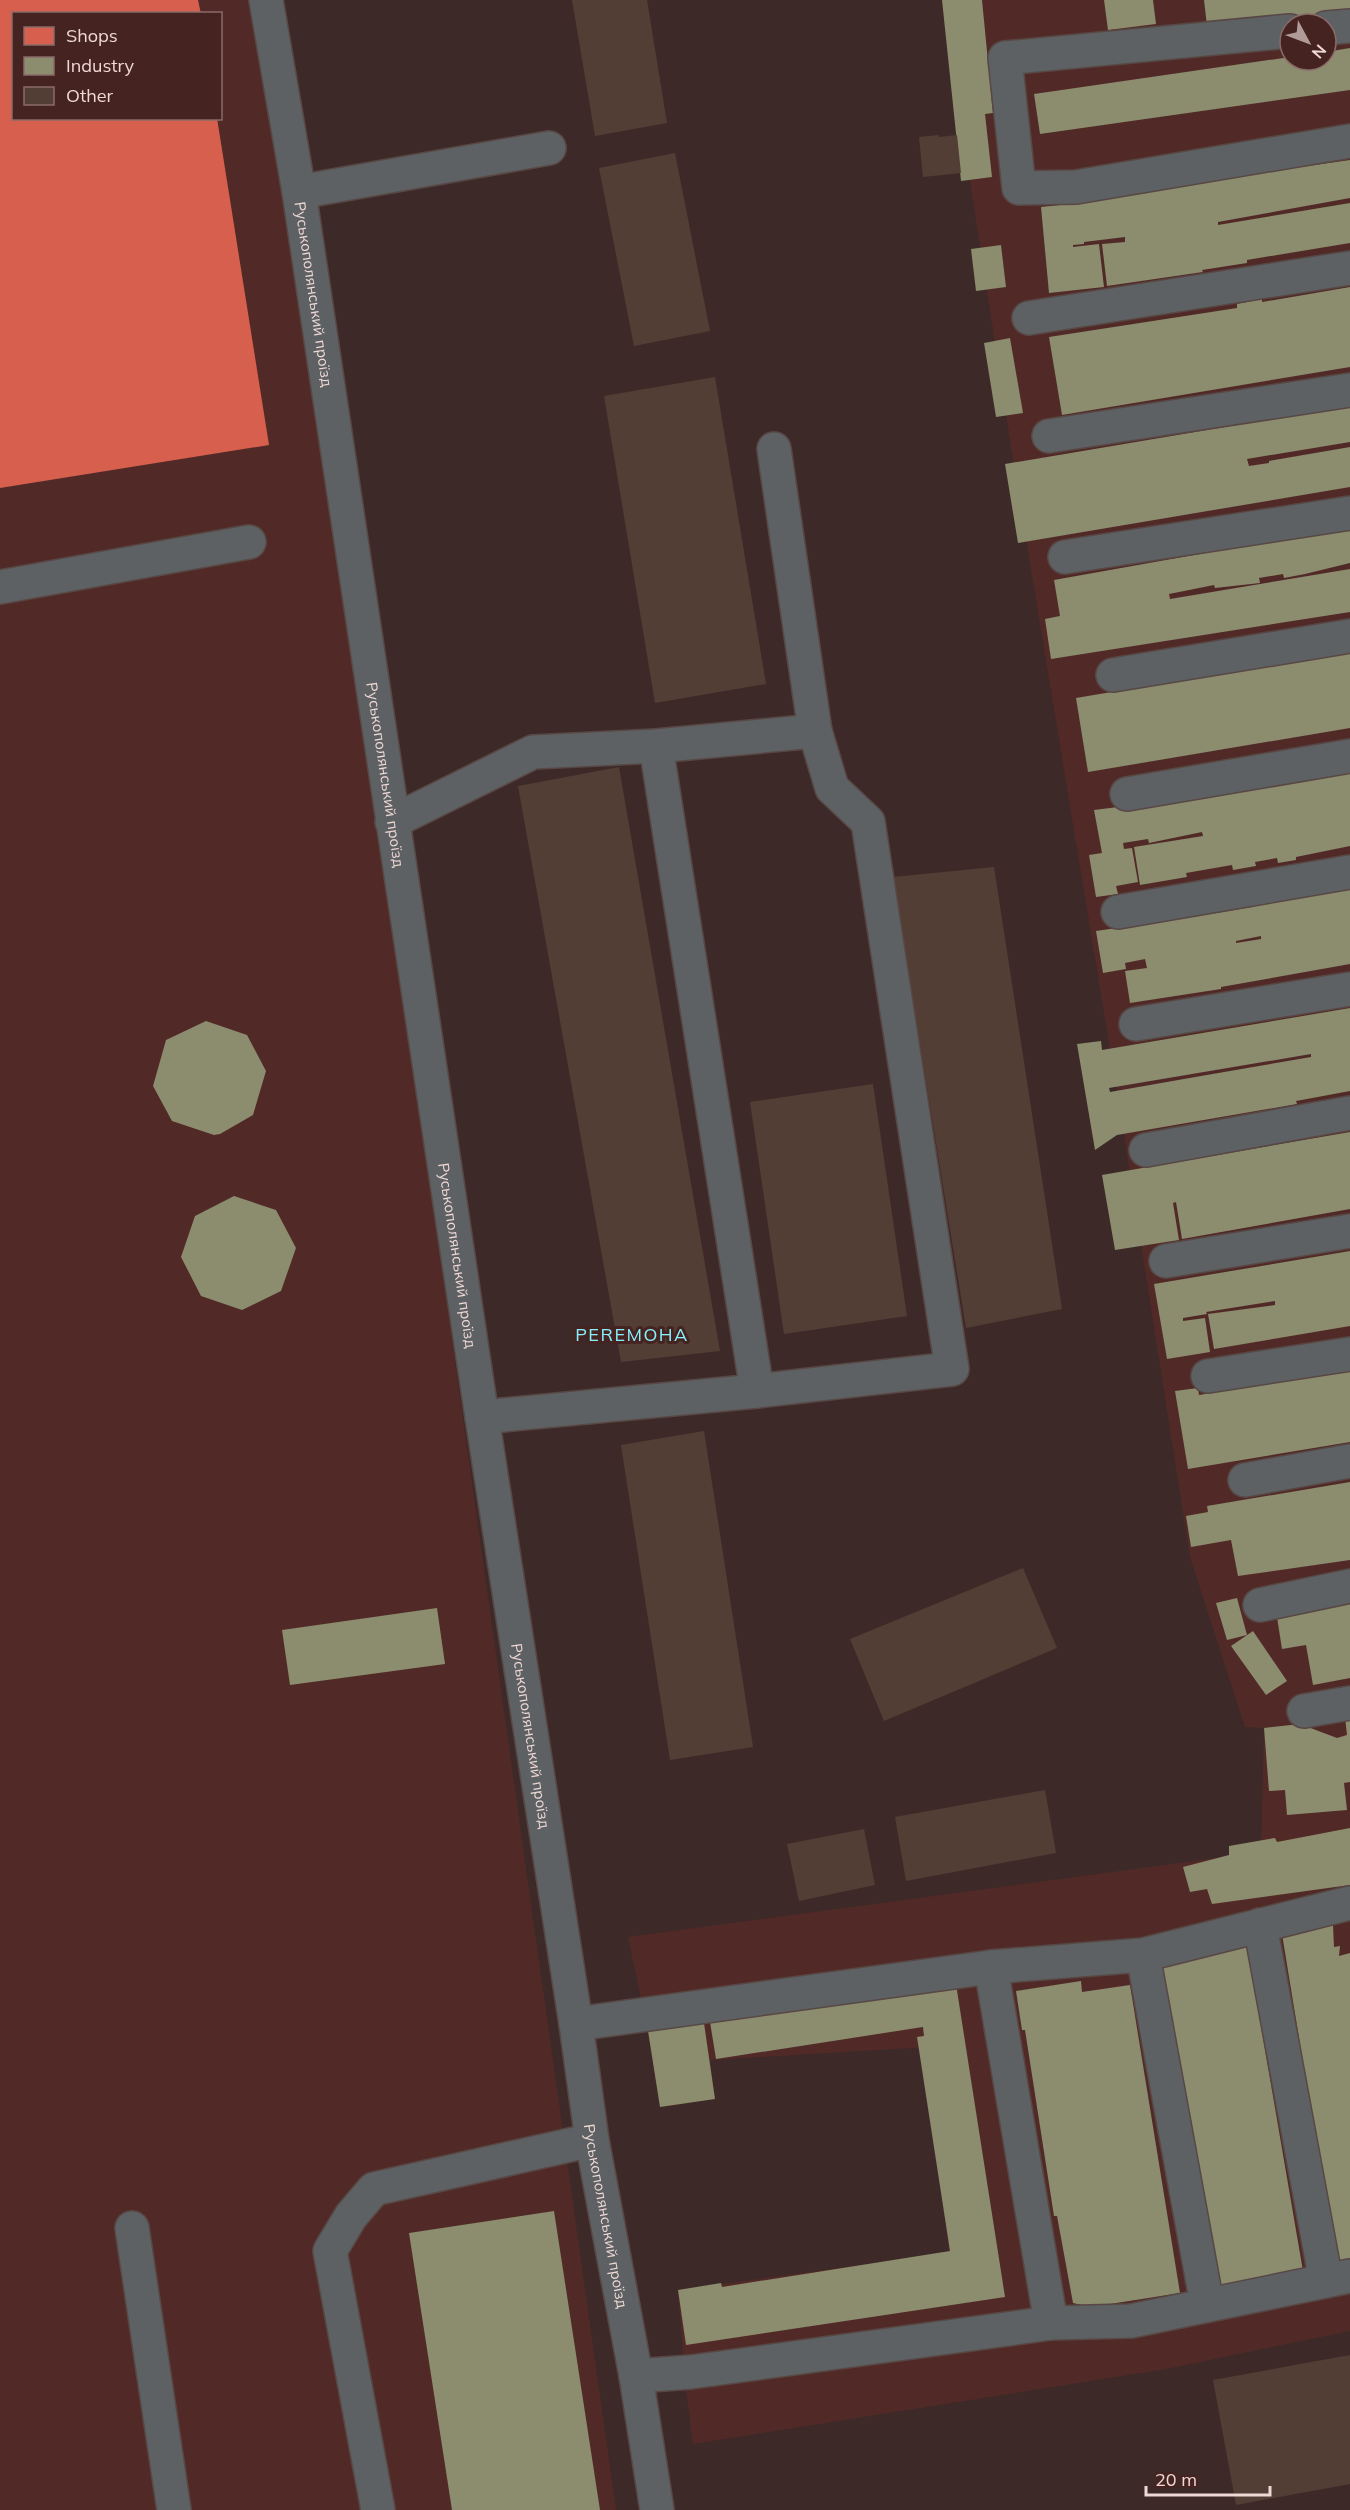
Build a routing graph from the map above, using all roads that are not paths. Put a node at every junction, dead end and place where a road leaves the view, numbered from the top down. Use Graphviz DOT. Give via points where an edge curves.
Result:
graph roads {
  1 [pos="266,0"];
  2 [pos="1278,33"];
  3 [pos="1350,141"];
  4 [pos="549,148"];
  5 [pos="299,192"];
  6 [pos="1350,268"];
  7 [pos="1029,318"];
  8 [pos="1350,390"];
  9 [pos="1049,436"];
  10 [pos="774,448"];
  11 [pos="1350,513"];
  12 [pos="249,542"];
  13 [pos="1065,557"];
  14 [pos="0,587"];
  15 [pos="1350,636"];
  16 [pos="1113,675"];
  17 [pos="815,731"];
  18 [pos="656,746"];
  19 [pos="1350,756"];
  20 [pos="1127,794"];
  21 [pos="392,822"];
  22 [pos="1350,872"];
  23 [pos="1118,912"];
  24 [pos="1350,989"];
  25 [pos="1136,1024"];
  26 [pos="1350,1113"];
  27 [pos="1146,1150"];
  28 [pos="1350,1231"];
  29 [pos="1166,1261"];
  30 [pos="1350,1354"];
  31 [pos="1208,1376"];
  32 [pos="758,1391"];
  33 [pos="482,1417"];
  34 [pos="1350,1461"];
  35 [pos="1245,1480"];
  36 [pos="1350,1586"];
  37 [pos="1260,1605"];
  38 [pos="1350,1703"];
  39 [pos="1304,1711"];
  40 [pos="1350,1903"];
  41 [pos="1260,1925"];
  42 [pos="1143,1955"];
  43 [pos="991,1967"];
  44 [pos="576,2024"];
  45 [pos="592,2140"];
  46 [pos="132,2228"];
  47 [pos="1338,2278"];
  48 [pos="1207,2304"];
  49 [pos="1051,2323"];
  50 [pos="636,2376"];
  51 [pos="174,2510"];
  52 [pos="378,2510"];
  53 [pos="657,2510"];
  1 -- 5 [label="street, Руськополянський проїзд"];
  2 -- 3 [label="street" via="1005,57 1018,188 1076,187"];
  4 -- 5 [label="street"];
  5 -- 21 [label="street, Руськополянський проїзд"];
  6 -- 7 [label="street"];
  8 -- 9 [label="street"];
  10 -- 17 [label="street"];
  11 -- 13 [label="street"];
  12 -- 14 [label="street"];
  15 -- 16 [label="street"];
  17 -- 18 [label="street"];
  17 -- 32 [label="street" via="832,788 868,822 952,1369"];
  18 -- 21 [label="street" via="533,752"];
  18 -- 32 [label="street"];
  19 -- 20 [label="street"];
  21 -- 33 [label="street, Руськополянський проїзд"];
  22 -- 23 [label="street"];
  24 -- 25 [label="street"];
  26 -- 27 [label="street"];
  28 -- 29 [label="street"];
  30 -- 31 [label="street"];
  32 -- 33 [label="street"];
  33 -- 44 [label="street, Руськополянський проїзд"];
  34 -- 35 [label="street"];
  36 -- 37 [label="street"];
  38 -- 39 [label="street"];
  40 -- 41 [label="street"];
  41 -- 42 [label="street"];
  41 -- 47 [label="street"];
  42 -- 43 [label="street"];
  42 -- 48 [label="street"];
  43 -- 44 [label="street"];
  43 -- 49 [label="street"];
  44 -- 45 [label="street, Руськополянський проїзд"];
  45 -- 50 [label="street, Руськополянський проїзд"];
  45 -- 52 [label="street" via="374,2189 351,2216 330,2252"];
  46 -- 51 [label="street"];
  47 -- 48 [label="street"];
  48 -- 49 [label="street" via="1131,2321"];
  49 -- 50 [label="street"];
  50 -- 53 [label="street, Руськополянський проїзд"];
}
